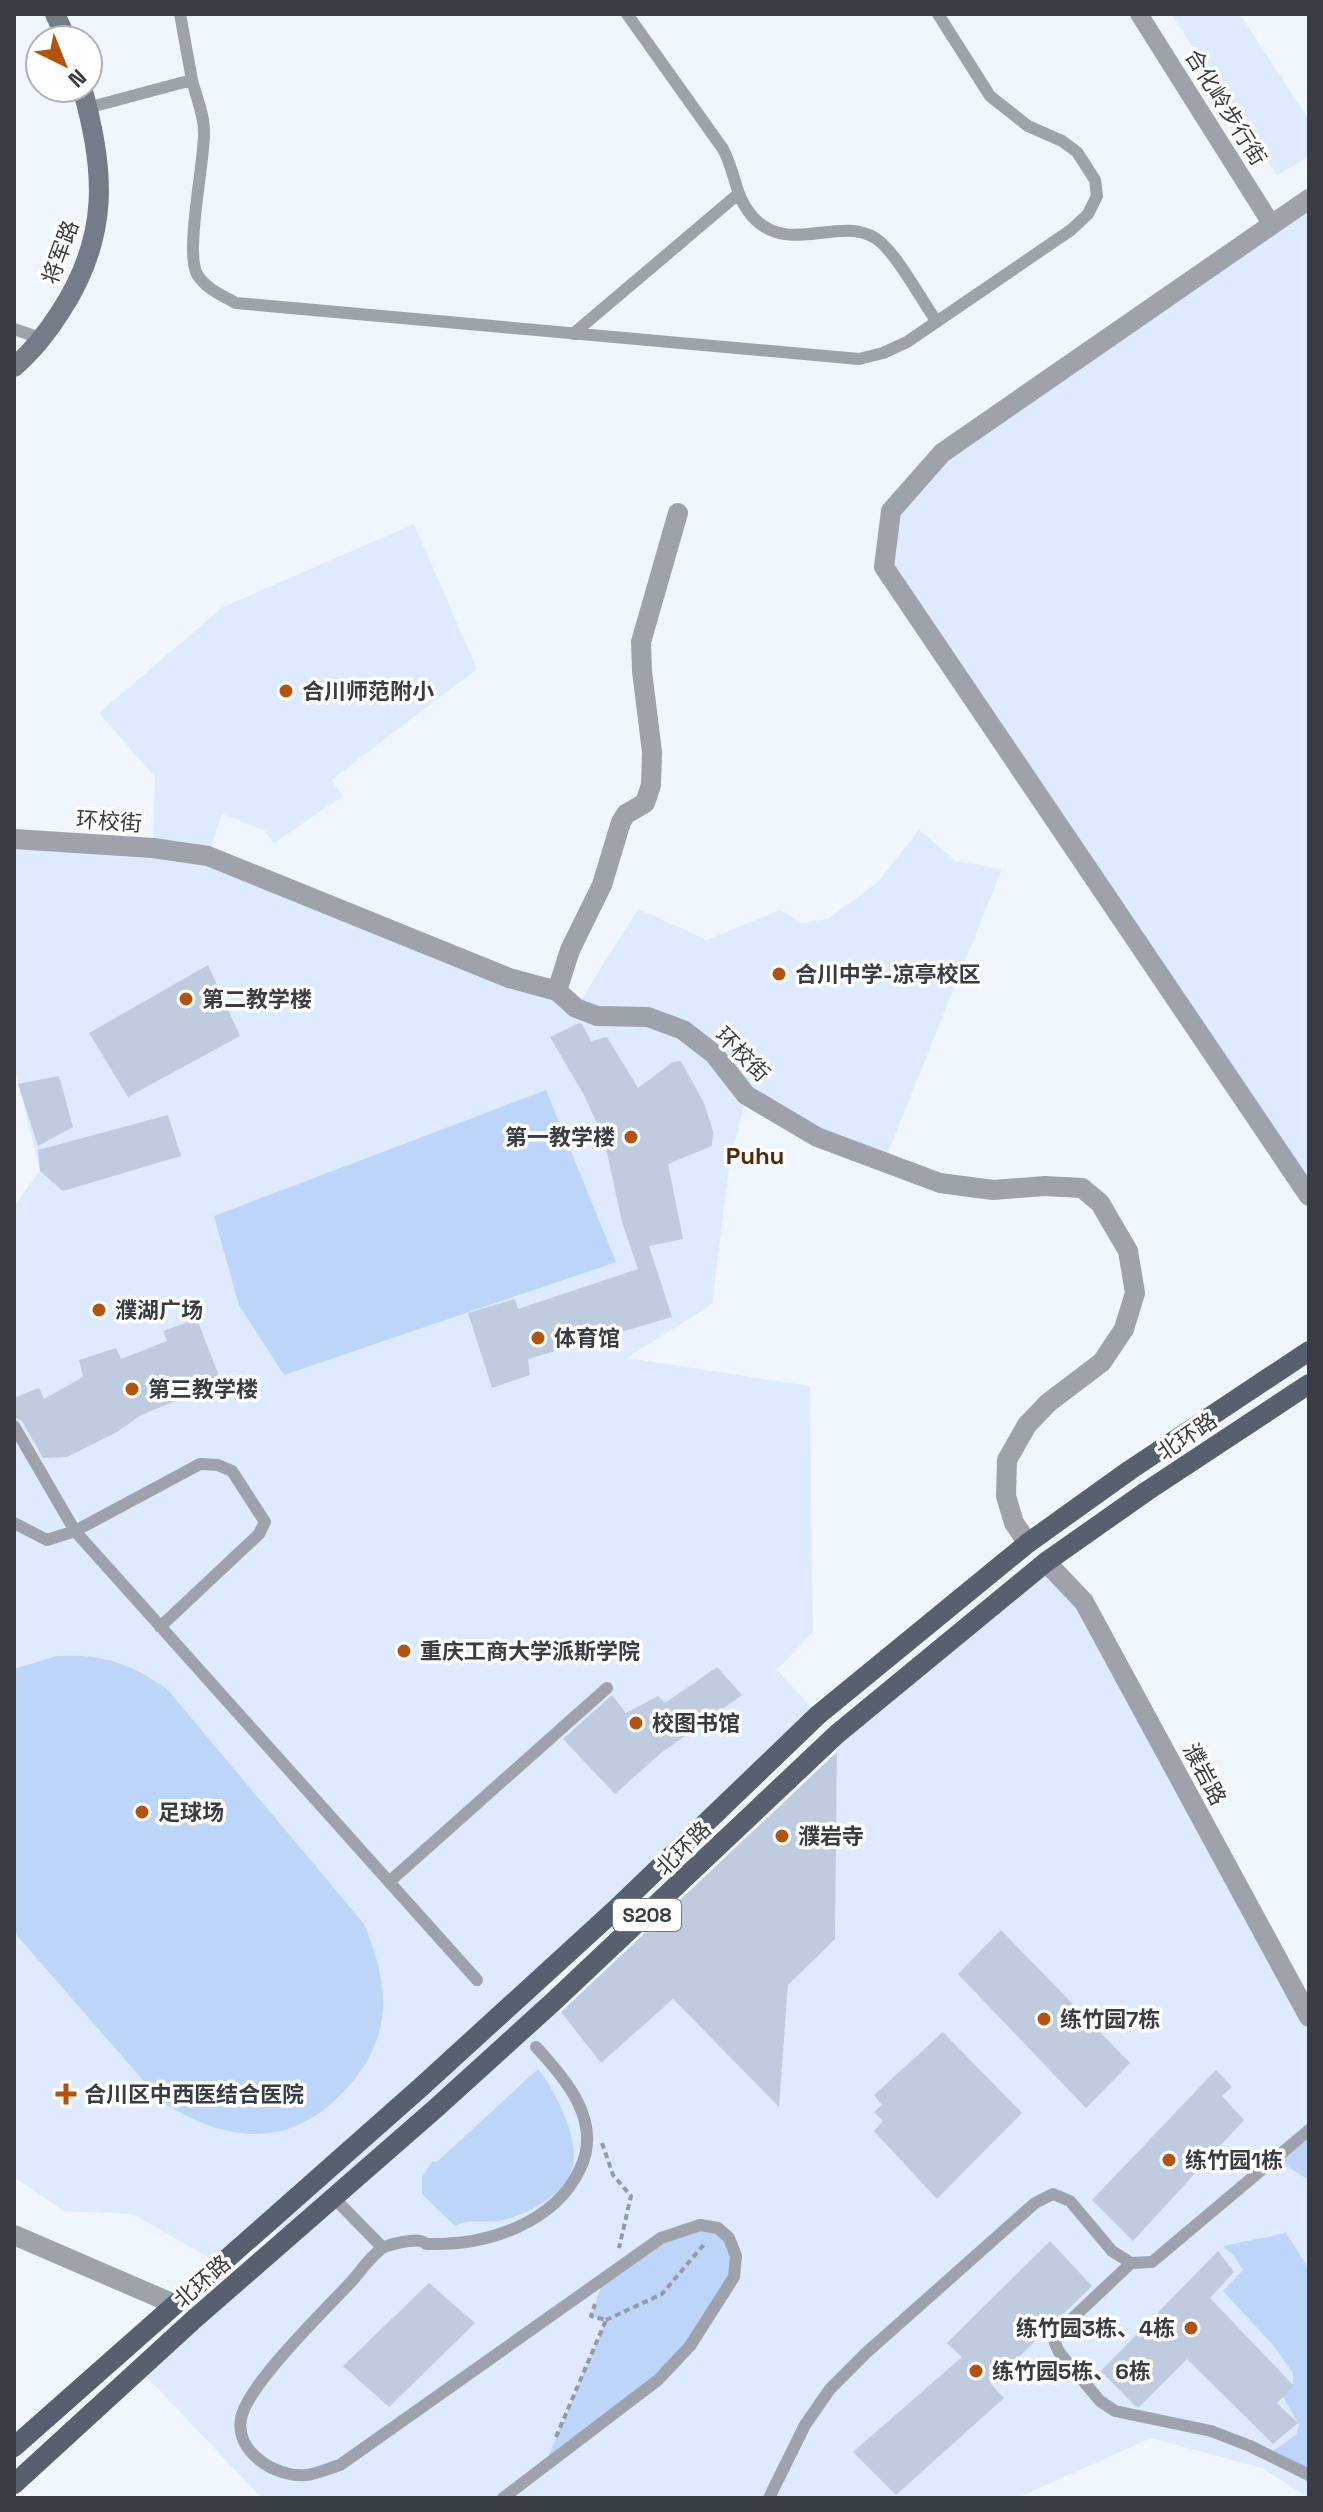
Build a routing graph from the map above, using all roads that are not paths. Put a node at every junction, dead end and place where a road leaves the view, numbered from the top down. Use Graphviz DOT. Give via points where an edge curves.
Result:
graph roads {
  1 [pos="180,14"];
  2 [pos="627,14"];
  3 [pos="938,14"];
  4 [pos="1139,14"];
  5 [pos="192,80"];
  6 [pos="104,95"];
  7 [pos="87,104"];
  8 [pos="737,195"];
  9 [pos="1309,199"];
  10 [pos="1272,225"];
  11 [pos="937,322"];
  12 [pos="14,329"];
  13 [pos="573,334"];
  14 [pos="43,339"];
  15 [pos="14,367"];
  16 [pos="678,513"];
  17 [pos="14,839"];
  18 [pos="557,991"];
  19 [pos="1309,1196"];
  20 [pos="1309,1351"];
  21 [pos="1309,1384"];
  22 [pos="14,1426"];
  23 [pos="14,1523"];
  24 [pos="75,1531"];
  25 [pos="1028,1543"];
  26 [pos="1046,1562"];
  27 [pos="160,1627"];
  28 [pos="607,1688"];
  29 [pos="389,1882"];
  30 [pos="477,1980"];
  31 [pos="1309,2017"];
  32 [pos="536,2047"];
  33 [pos="1309,2130"];
  34 [pos="334,2198"];
  35 [pos="14,2235"];
  36 [pos="383,2248"];
  37 [pos="1131,2263"];
  38 [pos="174,2304"];
  39 [pos="14,2447"];
  40 [pos="1309,2475"];
  41 [pos="14,2484"];
  42 [pos="503,2498"];
  43 [pos="769,2498"];
  1 -- 5 [label="lane"];
  2 -- 8 [label="lane" via="723,149 733,167"];
  3 -- 11 [label="lane" via="990,96 1028,126 1077,152 1095,180 1097,196 1071,230"];
  4 -- 10 [label="street, 合化岭步行街"];
  5 -- 6 [label="lane"];
  5 -- 13 [label="lane" via="205,129 195,271 209,288 236,303"];
  7 -- 14 [label="main road, 将军路" via="95,132 99,188 95,237 77,286"];
  8 -- 11 [label="lane" via="754,218 775,232 795,236 856,231 875,238"];
  8 -- 13 [label="lane"];
  9 -- 10 [label="street"];
  10 -- 19 [label="street" via="942,453 891,511 884,567"];
  11 -- 13 [label="lane" via="907,342 859,359"];
  12 -- 14 [label="lane"];
  14 -- 15 [label="main road, 将军路"];
  16 -- 18 [label="street" via="641,642 652,752 649,796 621,822 602,885 570,950"];
  17 -- 18 [label="street, 环校街" via="208,856 509,978"];
  18 -- 25 [label="street, 环校街" via="576,1008 597,1016 648,1017 683,1030 714,1054 746,1095 817,1137 940,1183 993,1190 1082,1188 1100,1203 1128,1251 1135,1293 1124,1329 1102,1362 1048,1403 1027,1425 1007,1460 1006,1496 1014,1523"];
  20 -- 25 [label="main road, 北环路 / S208"];
  21 -- 26 [label="main road, 北环路 / S208"];
  22 -- 24 [label="lane"];
  23 -- 24 [label="lane" via="47,1540"];
  24 -- 27 [label="lane"];
  24 -- 27 [label="lane" via="200,1464 232,1471 265,1522 259,1534"];
  25 -- 38 [label="main road, 北环路 / S208" via="818,1715 443,2068"];
  26 -- 31 [label="street, 濮岩路" via="1084,1602"];
  26 -- 34 [label="main road, 北环路 / S208" via="837,1734 634,1929"];
  27 -- 29 [label="lane"];
  28 -- 29 [label="lane"];
  29 -- 30 [label="lane"];
  32 -- 36 [label="lane" via="566,2079 582,2107 587,2139 581,2169 550,2208 493,2237 428,2245 417,2240"];
  33 -- 37 [label="lane" via="1152,2262"];
  34 -- 36 [label="lane"];
  34 -- 41 [label="main road, 北环路 / S208"];
  35 -- 38 [label="street"];
  36 -- 42 [label="lane" via="253,2393 241,2419 245,2442 274,2470 305,2476 340,2465 661,2238 700,2225 718,2228 729,2238 736,2256 734,2277 690,2346 658,2380"];
  37 -- 40 [label="lane" via="1059,2331 1055,2343 1100,2401 1115,2411 1211,2431"];
  37 -- 43 [label="lane" via="1112,2251 1070,2201 1053,2194 1035,2203 830,2389 805,2425"];
  38 -- 39 [label="main road, 北环路 / S208"];
}
